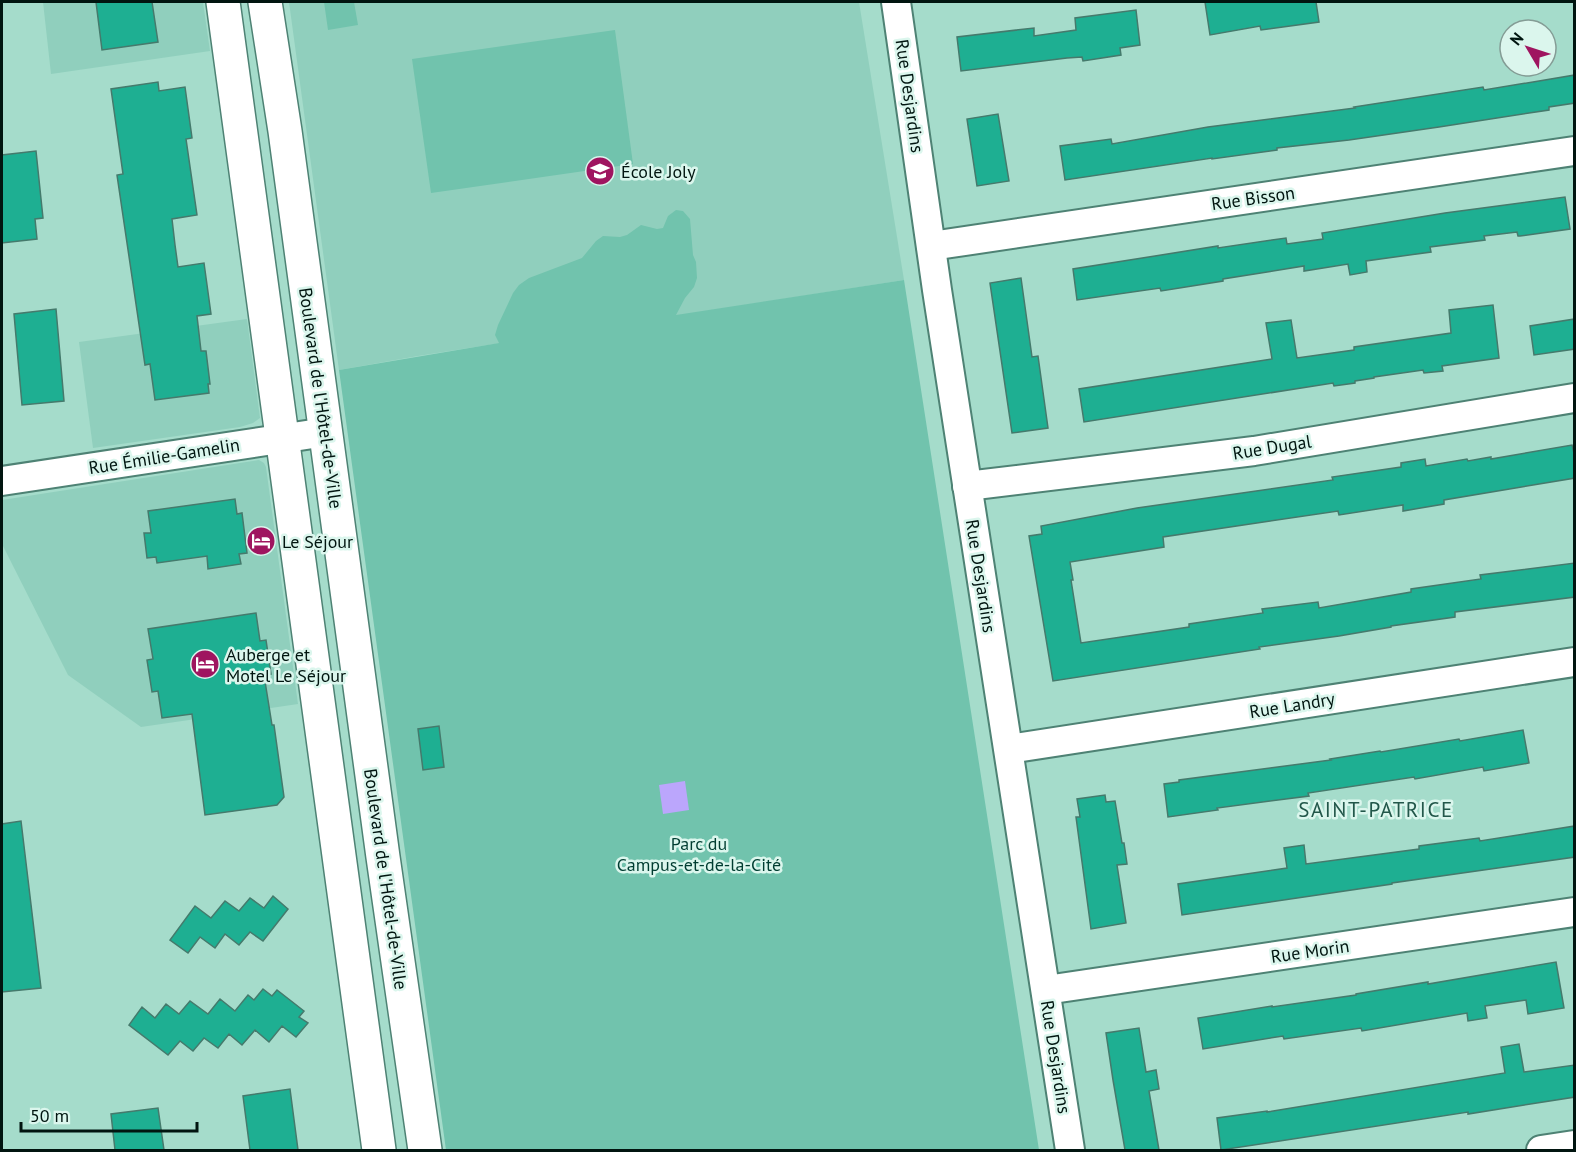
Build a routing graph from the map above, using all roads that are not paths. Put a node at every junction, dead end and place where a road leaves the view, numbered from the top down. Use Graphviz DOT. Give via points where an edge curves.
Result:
graph roads {
  1 [pos="224,2"];
  2 [pos="265,2"];
  3 [pos="896,2"];
  4 [pos="1575,151"];
  5 [pos="931,246"];
  6 [pos="1575,398"];
  7 [pos="326,432"];
  8 [pos="282,438"];
  9 [pos="2,481"];
  10 [pos="967,486"];
  11 [pos="1575,662"];
  12 [pos="1009,748"];
  13 [pos="1575,912"];
  14 [pos="1046,990"];
  15 [pos="1575,1145"];
  16 [pos="379,1150"];
  17 [pos="425,1150"];
  18 [pos="1070,1150"];
  19 [pos="1541,1150"];
  1 -- 8 [label="main road"];
  2 -- 7 [label="main road, Boulevard de l'Hôtel-de-Ville"];
  3 -- 5 [label="street, Rue Desjardins"];
  4 -- 5 [label="street, Rue Bisson"];
  5 -- 10 [label="street, Rue Desjardins"];
  6 -- 10 [label="street, Rue Dugal" via="1254,451"];
  7 -- 8 [label="street, Rue Émilie-Gamelin"];
  7 -- 17 [label="main road, Boulevard de l'Hôtel-de-Ville"];
  8 -- 9 [label="street, Rue Émilie-Gamelin"];
  8 -- 16 [label="main road"];
  10 -- 12 [label="street, Rue Desjardins"];
  11 -- 12 [label="street, Rue Landry"];
  12 -- 14 [label="street, Rue Desjardins"];
  13 -- 14 [label="street, Rue Morin"];
  14 -- 18 [label="street, Rue Desjardins"];
  15 -- 19 [label="street"];
}
